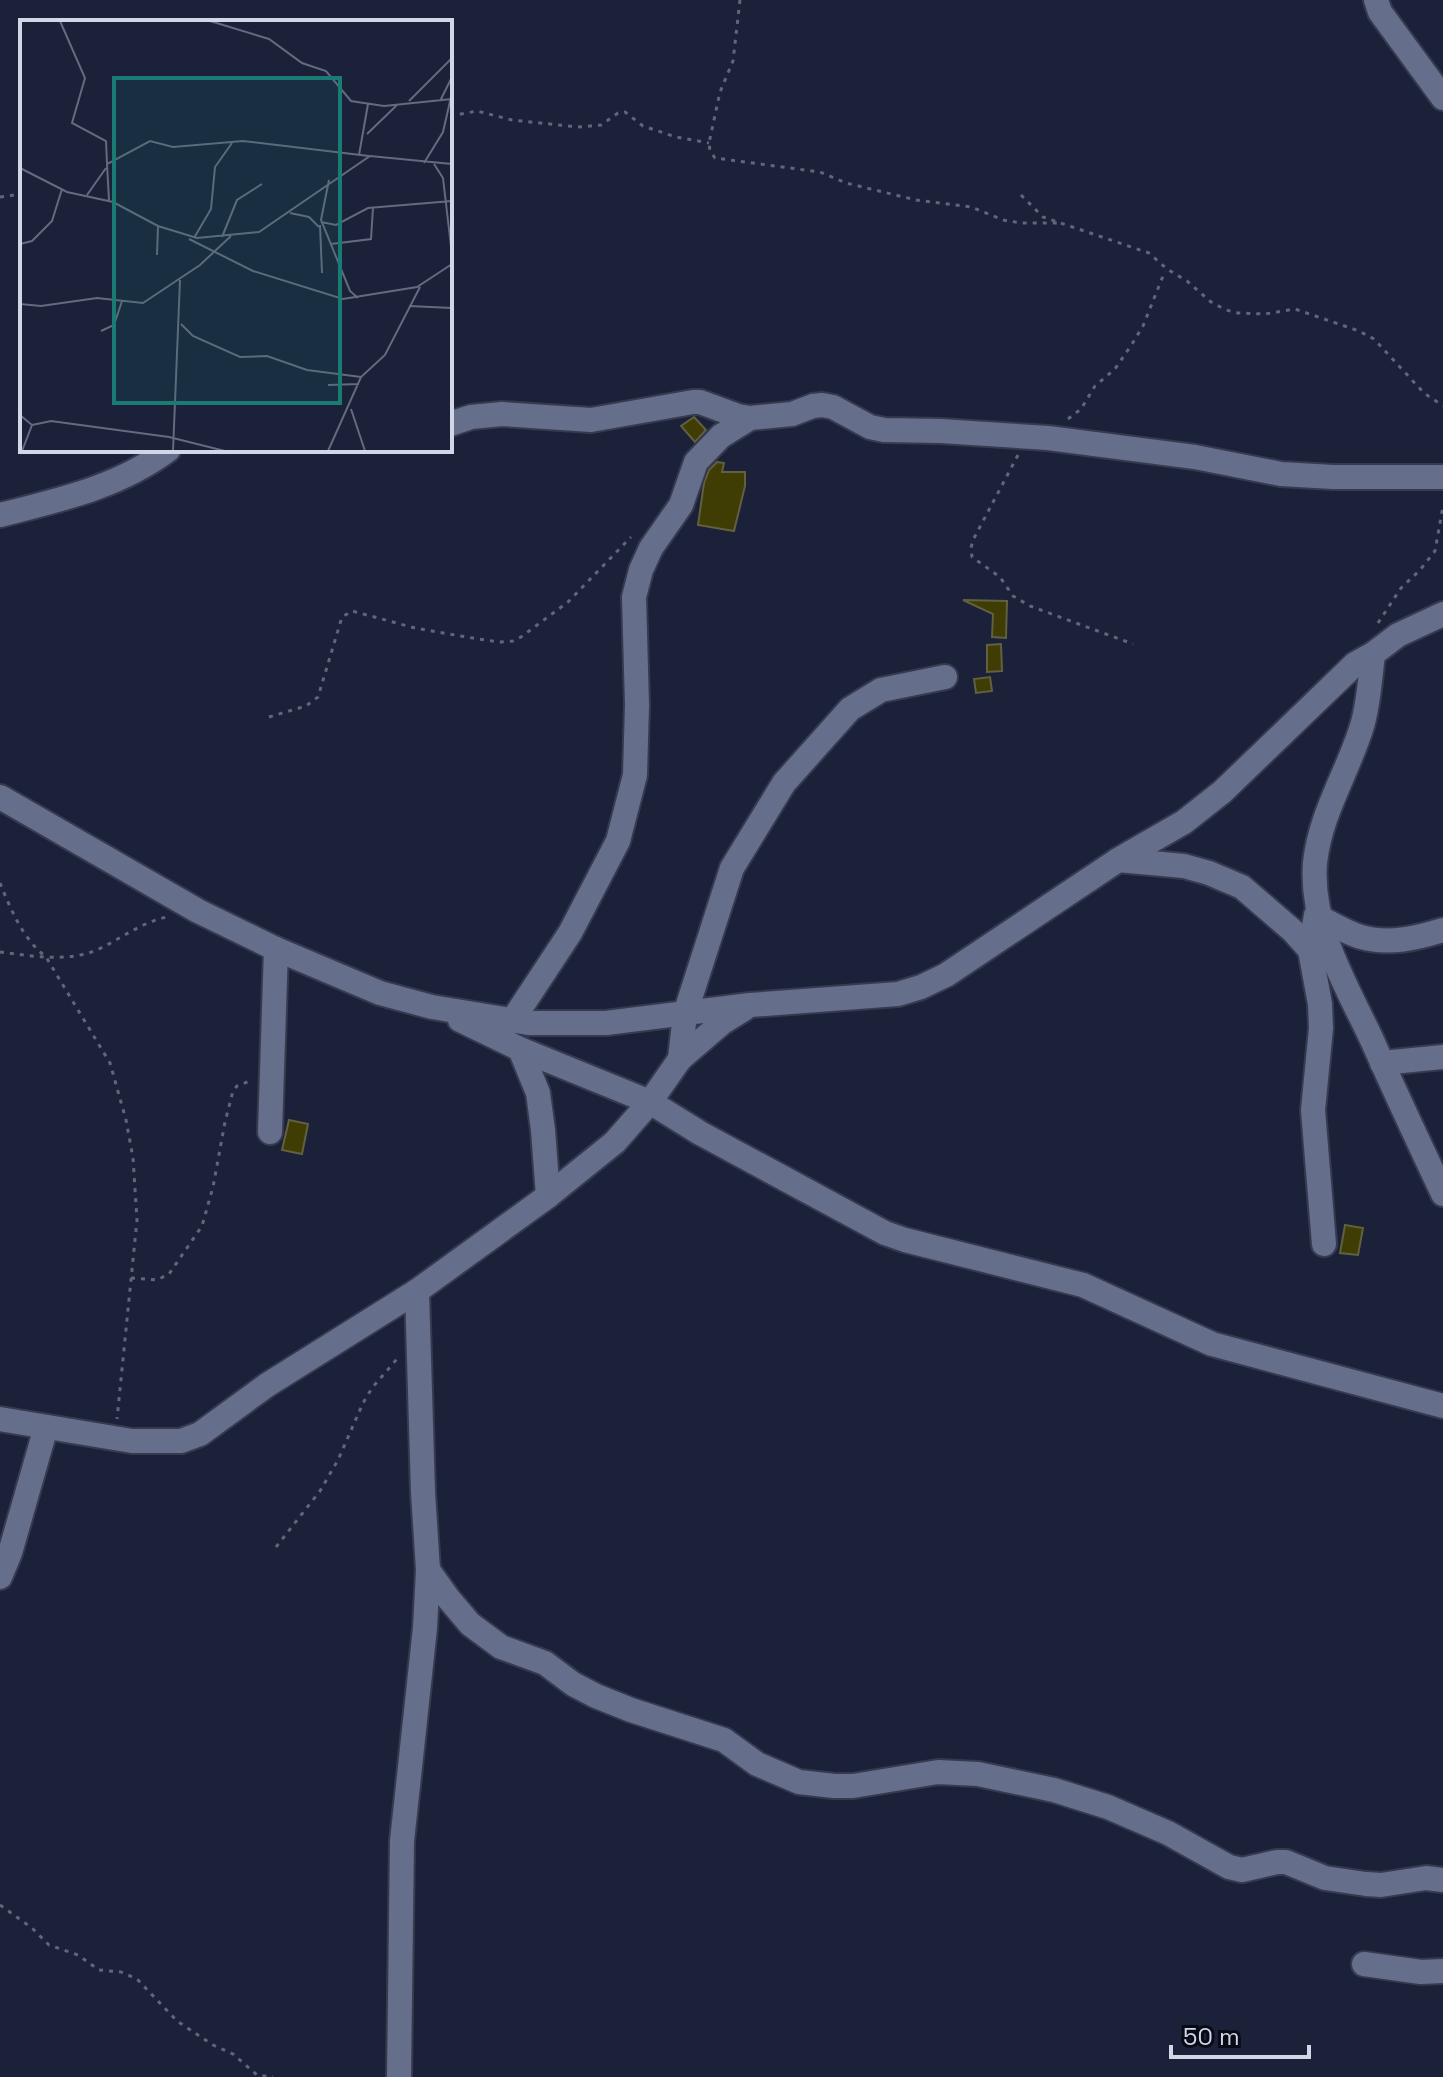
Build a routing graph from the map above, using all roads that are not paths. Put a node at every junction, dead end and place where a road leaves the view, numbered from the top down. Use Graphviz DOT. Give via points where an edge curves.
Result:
graph roads {
  1 [pos="1376,0"];
  2 [pos="1443,98"];
  3 [pos="750,418"];
  4 [pos="452,423"];
  5 [pos="165,452"];
  6 [pos="1443,477"];
  7 [pos="0,515"];
  8 [pos="1443,614"];
  9 [pos="1373,654"];
  10 [pos="945,677"];
  11 [pos="0,797"];
  12 [pos="1118,860"];
  13 [pos="1319,914"];
  14 [pos="1443,930"];
  15 [pos="276,949"];
  16 [pos="1310,950"];
  17 [pos="750,1005"];
  18 [pos="432,1007"];
  19 [pos="685,1014"];
  20 [pos="512,1021"];
  21 [pos="520,1049"];
  22 [pos="1443,1057"];
  23 [pos="680,1059"];
  24 [pos="1382,1063"];
  25 [pos="650,1102"];
  26 [pos="270,1132"];
  27 [pos="1443,1194"];
  28 [pos="548,1196"];
  29 [pos="1324,1244"];
  30 [pos="417,1291"];
  31 [pos="1443,1406"];
  32 [pos="0,1419"];
  33 [pos="46,1427"];
  34 [pos="428,1570"];
  35 [pos="0,1577"];
  36 [pos="1443,1880"];
  37 [pos="1364,1964"];
  38 [pos="1443,1971"];
  39 [pos="399,2077"];
  1 -- 2 [label="street"];
  3 -- 4 [label="street" via="693,402 591,420 502,414"];
  3 -- 6 [label="street" via="822,405 884,430 1041,438 1195,457 1281,474"];
  3 -- 20 [label="street" via="721,436 696,462 681,505 641,570 634,597 635,775 618,841 570,933"];
  5 -- 7 [label="street" via="130,475"];
  8 -- 9 [label="street" via="1398,635"];
  9 -- 12 [label="street" via="1355,664 1222,792 1184,822"];
  9 -- 13 [label="street" via="1362,727 1328,811 1315,861"];
  10 -- 19 [label="street" via="881,690 850,709 784,783 732,868"];
  11 -- 15 [label="street" via="198,911"];
  12 -- 16 [label="street" via="1184,866 1242,887"];
  12 -- 17 [label="street" via="921,987 898,994"];
  13 -- 14 [label="street" via="1362,937 1390,941"];
  13 -- 16 [label="street"];
  13 -- 24 [label="street"];
  15 -- 18 [label="street" via="380,993"];
  15 -- 26 [label="street"];
  16 -- 29 [label="street" via="1321,1018 1313,1110"];
  17 -- 19 [label="street"];
  17 -- 23 [label="street"];
  18 -- 20 [label="street"];
  18 -- 21 [label="street"];
  19 -- 20 [label="street" via="606,1023"];
  19 -- 23 [label="street"];
  21 -- 25 [label="street"];
  21 -- 28 [label="street" via="538,1093"];
  22 -- 24 [label="street"];
  23 -- 25 [label="street"];
  24 -- 27 [label="street"];
  25 -- 28 [label="street" via="615,1142"];
  25 -- 31 [label="street" via="885,1233 1083,1285 1212,1344"];
  28 -- 30 [label="street"];
  30 -- 33 [label="street" via="267,1385 200,1434 181,1441"];
  30 -- 34 [label="street"];
  32 -- 33 [label="street"];
  33 -- 35 [label="street"];
  34 -- 36 [label="street" via="470,1624 501,1647 545,1663 596,1696 724,1740 757,1764 799,1782 853,1786 938,1772 978,1774 1108,1807 1242,1870 1286,1862 1325,1878 1381,1885"];
  34 -- 39 [label="street" via="402,1841"];
  37 -- 38 [label="street"];
}
